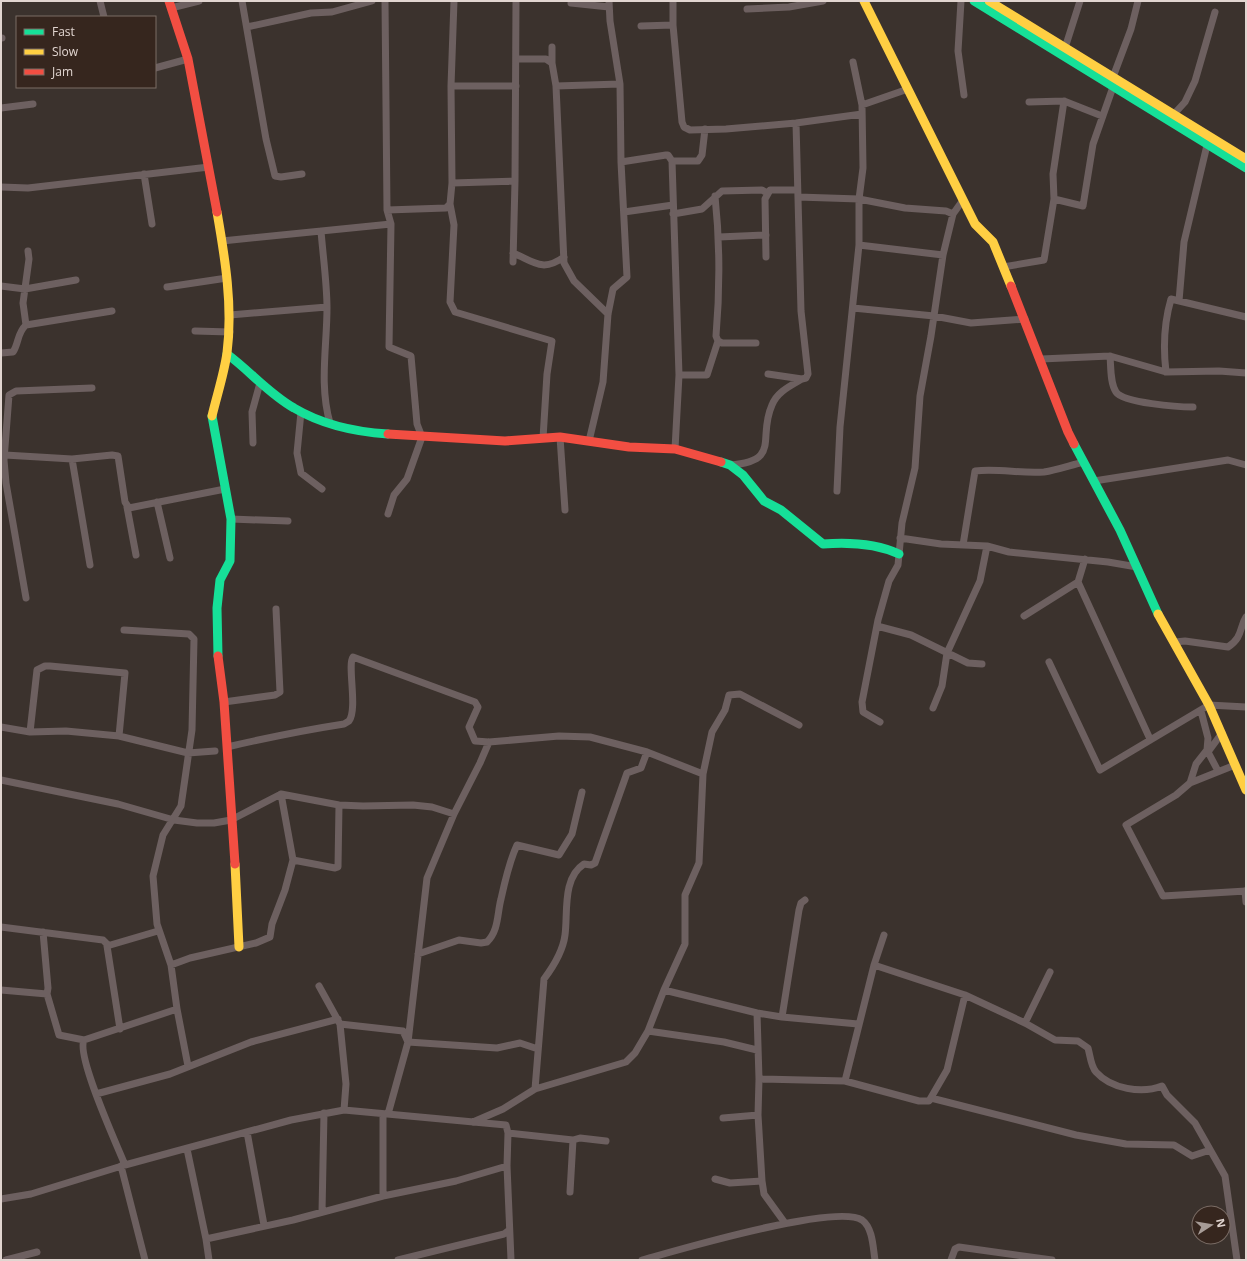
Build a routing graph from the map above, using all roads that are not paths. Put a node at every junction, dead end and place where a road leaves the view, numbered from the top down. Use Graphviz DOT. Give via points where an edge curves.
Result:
graph roads {
  1 [pos="100,1"];
  2 [pos="199,1"];
  3 [pos="242,1"];
  4 [pos="372,1"];
  5 [pos="385,1"];
  6 [pos="454,1"];
  7 [pos="516,1"];
  8 [pos="673,1"];
  9 [pos="823,1"];
  10 [pos="864,1"];
  11 [pos="961,1"];
  12 [pos="974,1"];
  13 [pos="989,1"];
  14 [pos="1080,1"];
  15 [pos="1138,1"];
  16 [pos="571,3"];
  17 [pos="170,4"];
  18 [pos="609,4"];
  19 [pos="747,9"];
  20 [pos="1215,12"];
  21 [pos="104,16"];
  22 [pos="673,25"];
  23 [pos="641,26"];
  24 [pos="247,27"];
  25 [pos="552,47"];
  26 [pos="1065,48"];
  27 [pos="188,59"];
  28 [pos="516,60"];
  29 [pos="852,62"];
  30 [pos="552,63"];
  31 [pos="156,68"];
  32 [pos="1113,77"];
  33 [pos="620,84"];
  34 [pos="451,86"];
  35 [pos="516,86"];
  36 [pos="556,86"];
  37 [pos="1113,87"];
  38 [pos="908,89"];
  39 [pos="964,95"];
  40 [pos="1064,101"];
  41 [pos="1029,102"];
  42 [pos="33,104"];
  43 [pos="862,105"];
  44 [pos="1,108"];
  45 [pos="862,114"];
  46 [pos="1174,114"];
  47 [pos="1102,116"];
  48 [pos="796,123"];
  49 [pos="704,129"];
  50 [pos="1208,140"];
  51 [pos="1246,159"];
  52 [pos="672,161"];
  53 [pos="621,162"];
  54 [pos="209,167"];
  55 [pos="1246,168"];
  56 [pos="144,174"];
  57 [pos="302,174"];
  58 [pos="515,181"];
  59 [pos="452,183"];
  60 [pos="1,187"];
  61 [pos="767,193"];
  62 [pos="797,193"];
  63 [pos="715,196"];
  64 [pos="859,199"];
  65 [pos="1054,199"];
  66 [pos="963,200"];
  67 [pos="450,204"];
  68 [pos="673,205"];
  69 [pos="387,210"];
  70 [pos="624,212"];
  71 [pos="673,214"];
  72 [pos="953,214"];
  73 [pos="152,224"];
  74 [pos="391,224"];
  75 [pos="321,232"];
  76 [pos="766,235"];
  77 [pos="719,237"];
  78 [pos="222,241"];
  79 [pos="859,245"];
  80 [pos="28,251"];
  81 [pos="513,252"];
  82 [pos="943,255"];
  83 [pos="564,257"];
  84 [pos="766,257"];
  85 [pos="513,262"];
  86 [pos="1003,267"];
  87 [pos="227,278"];
  88 [pos="76,280"];
  89 [pos="1,286"];
  90 [pos="167,287"];
  91 [pos="25,289"];
  92 [pos="1179,301"];
  93 [pos="328,307"];
  94 [pos="853,308"];
  95 [pos="112,311"];
  96 [pos="608,314"];
  97 [pos="230,315"];
  98 [pos="934,316"];
  99 [pos="1246,317"];
  100 [pos="1024,319"];
  101 [pos="26,325"];
  102 [pos="196,331"];
  103 [pos="230,332"];
  104 [pos="718,341"];
  105 [pos="756,343"];
  106 [pos="1,353"];
  107 [pos="227,354"];
  108 [pos="1110,356"];
  109 [pos="1041,359"];
  110 [pos="1166,372"];
  111 [pos="1246,373"];
  112 [pos="768,374"];
  113 [pos="679,375"];
  114 [pos="802,379"];
  115 [pos="260,383"];
  116 [pos="92,388"];
  117 [pos="5,404"];
  118 [pos="1193,407"];
  119 [pos="302,412"];
  120 [pos="330,423"];
  121 [pos="422,437"];
  122 [pos="560,437"];
  123 [pos="543,438"];
  124 [pos="590,441"];
  125 [pos="253,443"];
  126 [pos="4,445"];
  127 [pos="675,449"];
  128 [pos="5,455"];
  129 [pos="72,459"];
  130 [pos="1084,462"];
  131 [pos="730,465"];
  132 [pos="1246,465"];
  133 [pos="1094,481"];
  134 [pos="225,489"];
  135 [pos="322,489"];
  136 [pos="837,491"];
  137 [pos="157,502"];
  138 [pos="127,507"];
  139 [pos="565,510"];
  140 [pos="388,514"];
  141 [pos="231,519"];
  142 [pos="288,521"];
  143 [pos="900,538"];
  144 [pos="963,545"];
  145 [pos="987,546"];
  146 [pos="899,554"];
  147 [pos="136,555"];
  148 [pos="170,558"];
  149 [pos="1085,559"];
  150 [pos="90,565"];
  151 [pos="1137,567"];
  152 [pos="1078,582"];
  153 [pos="26,598"];
  154 [pos="276,609"];
  155 [pos="1024,616"];
  156 [pos="1246,617"];
  157 [pos="877,626"];
  158 [pos="124,630"];
  159 [pos="1176,642"];
  160 [pos="947,653"];
  161 [pos="1049,662"];
  162 [pos="982,664"];
  163 [pos="224,702"];
  164 [pos="1209,705"];
  165 [pos="1246,707"];
  166 [pos="933,708"];
  167 [pos="1201,711"];
  168 [pos="880,722"];
  169 [pos="799,725"];
  170 [pos="1,727"];
  171 [pos="30,732"];
  172 [pos="1222,733"];
  173 [pos="119,736"];
  174 [pos="1150,739"];
  175 [pos="488,742"];
  176 [pos="226,747"];
  177 [pos="216,751"];
  178 [pos="1207,751"];
  179 [pos="647,752"];
  180 [pos="188,753"];
  181 [pos="1236,765"];
  182 [pos="1218,771"];
  183 [pos="703,774"];
  184 [pos="1,780"];
  185 [pos="1190,783"];
  186 [pos="1246,790"];
  187 [pos="582,792"];
  188 [pos="281,794"];
  189 [pos="339,805"];
  190 [pos="454,814"];
  191 [pos="174,820"];
  192 [pos="231,820"];
  193 [pos="293,860"];
  194 [pos="1245,891"];
  195 [pos="804,900"];
  196 [pos="1246,902"];
  197 [pos="1,927"];
  198 [pos="158,931"];
  199 [pos="43,932"];
  200 [pos="884,935"];
  201 [pos="108,945"];
  202 [pos="239,947"];
  203 [pos="418,954"];
  204 [pos="171,965"];
  205 [pos="874,965"];
  206 [pos="1050,972"];
  207 [pos="319,986"];
  208 [pos="1,990"];
  209 [pos="664,990"];
  210 [pos="47,994"];
  211 [pos="965,995"];
  212 [pos="177,1009"];
  213 [pos="757,1013"];
  214 [pos="782,1018"];
  215 [pos="339,1022"];
  216 [pos="858,1024"];
  217 [pos="1025,1024"];
  218 [pos="120,1029"];
  219 [pos="648,1031"];
  220 [pos="84,1040"];
  221 [pos="408,1042"];
  222 [pos="538,1049"];
  223 [pos="757,1050"];
  224 [pos="188,1066"];
  225 [pos="759,1079"];
  226 [pos="845,1081"];
  227 [pos="535,1089"];
  228 [pos="96,1094"];
  229 [pos="931,1098"];
  230 [pos="344,1110"];
  231 [pos="324,1114"];
  232 [pos="386,1114"];
  233 [pos="758,1115"];
  234 [pos="723,1118"];
  235 [pos="470,1123"];
  236 [pos="247,1132"];
  237 [pos="508,1132"];
  238 [pos="573,1140"];
  239 [pos="606,1140"];
  240 [pos="186,1149"];
  241 [pos="1210,1150"];
  242 [pos="123,1166"];
  243 [pos="507,1166"];
  244 [pos="715,1179"];
  245 [pos="762,1181"];
  246 [pos="570,1192"];
  247 [pos="383,1196"];
  248 [pos="1,1199"];
  249 [pos="322,1212"];
  250 [pos="785,1223"];
  251 [pos="264,1225"];
  252 [pos="508,1231"];
  253 [pos="206,1238"];
  254 [pos="37,1252"];
  255 [pos="6,1260"];
  256 [pos="145,1260"];
  257 [pos="209,1260"];
  258 [pos="398,1260"];
  259 [pos="511,1260"];
  260 [pos="642,1260"];
  261 [pos="875,1260"];
  262 [pos="951,1260"];
  263 [pos="1052,1260"];
  264 [pos="1237,1260"];
  1 -- 21 [label="street"];
  2 -- 17 [label="street"];
  3 -- 24 [label="street"];
  4 -- 24 [label="street" via="332,12 311,13"];
  5 -- 69 [label="street"];
  6 -- 34 [label="street"];
  7 -- 28 [label="street"];
  8 -- 22 [label="street"];
  9 -- 19 [label="street" via="789,7"];
  10 -- 38 [label="street"];
  11 -- 39 [label="street" via="958,51"];
  12 -- 37 [label="street"];
  13 -- 26 [label="street"];
  14 -- 26 [label="street"];
  15 -- 32 [label="street" via="1131,29"];
  16 -- 18 [label="street"];
  17 -- 27 [label="street"];
  18 -- 33 [label="street"];
  20 -- 46 [label="street" via="1194,81 1185,102"];
  22 -- 23 [label="street"];
  22 -- 49 [label="street" via="682,122 684,127 690,130"];
  24 -- 57 [label="street" via="266,139 275,176 281,178"];
  25 -- 30 [label="street"];
  26 -- 32 [label="street"];
  27 -- 31 [label="street"];
  27 -- 54 [label="street"];
  28 -- 30 [label="street" via="546,59"];
  28 -- 35 [label="street"];
  29 -- 43 [label="street"];
  30 -- 36 [label="street"];
  32 -- 46 [label="street"];
  33 -- 36 [label="street"];
  33 -- 53 [label="street"];
  34 -- 35 [label="street"];
  34 -- 59 [label="street"];
  35 -- 58 [label="street"];
  36 -- 83 [label="street"];
  37 -- 47 [label="street"];
  37 -- 50 [label="street"];
  38 -- 43 [label="street"];
  38 -- 66 [label="street"];
  40 -- 41 [label="street"];
  40 -- 47 [label="street"];
  40 -- 65 [label="street" via="1053,174"];
  42 -- 44 [label="street"];
  43 -- 45 [label="street"];
  45 -- 48 [label="street"];
  45 -- 64 [label="street" via="863,168"];
  46 -- 50 [label="street"];
  47 -- 65 [label="street" via="1093,144 1083,206"];
  48 -- 49 [label="street"];
  48 -- 62 [label="street"];
  49 -- 52 [label="street" via="702,155 698,161"];
  50 -- 51 [label="street"];
  50 -- 55 [label="street"];
  50 -- 92 [label="street" via="1184,242"];
  52 -- 53 [label="street" via="666,155"];
  52 -- 68 [label="street"];
  53 -- 70 [label="street"];
  54 -- 56 [label="street"];
  54 -- 78 [label="street"];
  56 -- 60 [label="street" via="28,188"];
  56 -- 73 [label="street"];
  58 -- 59 [label="street"];
  58 -- 81 [label="street"];
  59 -- 67 [label="street"];
  61 -- 62 [label="street" via="773,189"];
  61 -- 63 [label="street" via="762,190 722,190"];
  61 -- 76 [label="street"];
  62 -- 64 [label="street"];
  62 -- 114 [label="street" via="801,311 808,365 808,374"];
  63 -- 71 [label="street" via="702,209"];
  63 -- 77 [label="street"];
  64 -- 72 [label="street" via="905,208 946,210"];
  64 -- 79 [label="street"];
  65 -- 86 [label="street" via="1044,260"];
  66 -- 72 [label="street"];
  66 -- 86 [label="street" via="975,224 993,242"];
  67 -- 69 [label="street" via="446,208"];
  67 -- 123 [label="street" via="454,225 450,302 455,312 552,341"];
  68 -- 70 [label="street"];
  68 -- 71 [label="street"];
  69 -- 74 [label="street"];
  70 -- 96 [label="street" via="626,277 613,289"];
  71 -- 113 [label="street"];
  72 -- 82 [label="street"];
  74 -- 75 [label="street"];
  74 -- 121 [label="street" via="389,346 410,356 417,424"];
  75 -- 78 [label="street"];
  75 -- 93 [label="street"];
  76 -- 77 [label="street"];
  76 -- 84 [label="street"];
  77 -- 104 [label="street" via="716,336"];
  78 -- 87 [label="street"];
  79 -- 82 [label="street"];
  79 -- 94 [label="street"];
  80 -- 91 [label="street"];
  81 -- 83 [label="street" via="537,265 551,264"];
  81 -- 85 [label="street"];
  82 -- 98 [label="street"];
  83 -- 96 [label="street" via="564,263 574,281"];
  86 -- 100 [label="street"];
  87 -- 90 [label="street"];
  87 -- 97 [label="street"];
  88 -- 91 [label="street"];
  89 -- 91 [label="street"];
  91 -- 101 [label="street"];
  92 -- 99 [label="street"];
  92 -- 110 [label="street" via="1171,299 1167,313 1163,346"];
  93 -- 97 [label="street"];
  93 -- 120 [label="street" via="323,375"];
  94 -- 98 [label="street"];
  94 -- 136 [label="street" via="840,427"];
  95 -- 101 [label="street"];
  96 -- 124 [label="street" via="603,382"];
  97 -- 103 [label="street"];
  98 -- 100 [label="street" via="971,323"];
  98 -- 143 [label="street" via="920,396 914,468"];
  100 -- 109 [label="street"];
  101 -- 106 [label="street" via="18,335 13,352"];
  102 -- 103 [label="street"];
  103 -- 107 [label="street"];
  104 -- 105 [label="street"];
  104 -- 113 [label="street" via="707,375"];
  107 -- 115 [label="street"];
  107 -- 134 [label="street" via="212,416"];
  108 -- 109 [label="street"];
  108 -- 110 [label="street"];
  108 -- 118 [label="street" via="1113,387 1117,394 1173,407"];
  109 -- 130 [label="street" via="1068,432"];
  110 -- 111 [label="street"];
  112 -- 114 [label="street"];
  113 -- 127 [label="street"];
  114 -- 131 [label="street" via="784,390 772,405 764,452 748,464"];
  115 -- 119 [label="street"];
  115 -- 125 [label="street" via="252,412"];
  116 -- 117 [label="street" via="16,392 10,395"];
  117 -- 126 [label="street"];
  119 -- 120 [label="street"];
  119 -- 135 [label="street" via="297,454 301,473"];
  120 -- 121 [label="street" via="343,428"];
  121 -- 123 [label="street" via="505,441"];
  121 -- 140 [label="street" via="407,479 394,495"];
  122 -- 123 [label="street"];
  122 -- 124 [label="street"];
  122 -- 139 [label="street"];
  124 -- 127 [label="street" via="629,447"];
  126 -- 128 [label="street"];
  127 -- 131 [label="street"];
  128 -- 129 [label="street"];
  128 -- 153 [label="street" via="9,506"];
  129 -- 138 [label="street" via="118,456"];
  129 -- 150 [label="street"];
  130 -- 133 [label="street"];
  130 -- 144 [label="street" via="1044,472 990,469 976,471"];
  131 -- 146 [label="street" via="743,475 764,501 781,510 823,544 845,542 890,549"];
  132 -- 133 [label="street" via="1228,460"];
  133 -- 151 [label="street"];
  134 -- 137 [label="street"];
  134 -- 141 [label="street"];
  137 -- 138 [label="street"];
  137 -- 148 [label="street"];
  138 -- 147 [label="street"];
  141 -- 142 [label="street"];
  141 -- 163 [label="street" via="230,561 220,580 217,608 218,663"];
  143 -- 144 [label="street"];
  143 -- 146 [label="street"];
  144 -- 145 [label="street"];
  145 -- 149 [label="street" via="1009,552"];
  145 -- 160 [label="street" via="980,581"];
  146 -- 157 [label="street" via="898,565 889,581"];
  149 -- 151 [label="street"];
  149 -- 152 [label="street"];
  151 -- 159 [label="street" via="1158,614"];
  152 -- 155 [label="street"];
  152 -- 174 [label="street"];
  154 -- 163 [label="street" via="280,692 275,695"];
  156 -- 159 [label="street" via="1241,635 1228,647"];
  157 -- 160 [label="street" via="911,635"];
  157 -- 168 [label="street" via="862,702 863,712"];
  158 -- 180 [label="street" via="192,635 193,711"];
  159 -- 164 [label="street"];
  160 -- 162 [label="street" via="968,663"];
  160 -- 166 [label="street" via="942,686"];
  161 -- 174 [label="street" via="1100,770"];
  163 -- 176 [label="street"];
  164 -- 165 [label="street"];
  164 -- 167 [label="street"];
  164 -- 172 [label="street"];
  167 -- 174 [label="street"];
  167 -- 178 [label="street" via="1208,738"];
  169 -- 183 [label="street" via="740,694 729,695 725,710 712,732"];
  170 -- 171 [label="street"];
  171 -- 173 [label="street" via="66,731"];
  171 -- 173 [label="street" via="37,670 50,666 125,673"];
  172 -- 178 [label="street"];
  172 -- 181 [label="street"];
  173 -- 180 [label="street"];
  175 -- 176 [label="street" via="475,741 469,727 478,708 475,702 353,657 352,715 349,721"];
  175 -- 179 [label="street" via="559,736 590,737"];
  175 -- 190 [label="street"];
  176 -- 192 [label="street"];
  177 -- 180 [label="street"];
  178 -- 182 [label="street"];
  178 -- 185 [label="street" via="1196,764"];
  179 -- 183 [label="street"];
  179 -- 222 [label="street" via="641,768 627,773 595,863 578,867 567,892 565,937 555,965 544,979"];
  180 -- 191 [label="street" via="181,806"];
  181 -- 182 [label="street"];
  181 -- 186 [label="street"];
  182 -- 185 [label="street"];
  183 -- 209 [label="street" via="699,863 685,895 685,944"];
  184 -- 191 [label="street" via="118,804"];
  185 -- 194 [label="street" via="1176,795 1126,825 1163,896"];
  187 -- 203 [label="street" via="572,834 559,855 517,845 500,900 495,932 488,942 450,941"];
  188 -- 189 [label="street"];
  188 -- 192 [label="street"];
  188 -- 193 [label="street"];
  189 -- 190 [label="street" via="413,805 432,807"];
  189 -- 193 [label="street" via="338,867"];
  190 -- 203 [label="street" via="428,878"];
  191 -- 192 [label="street" via="214,823"];
  191 -- 198 [label="street" via="163,835 154,876"];
  192 -- 202 [label="street" via="237,881"];
  193 -- 202 [label="street" via="270,937"];
  194 -- 196 [label="street"];
  195 -- 214 [label="street" via="799,910"];
  197 -- 199 [label="street"];
  198 -- 201 [label="street"];
  198 -- 204 [label="street"];
  199 -- 201 [label="street" via="103,940"];
  199 -- 210 [label="street"];
  200 -- 205 [label="street"];
  201 -- 218 [label="street"];
  202 -- 204 [label="street"];
  203 -- 221 [label="street"];
  204 -- 212 [label="street"];
  205 -- 211 [label="street"];
  205 -- 216 [label="street"];
  206 -- 217 [label="street"];
  207 -- 215 [label="street"];
  208 -- 210 [label="street"];
  209 -- 213 [label="street"];
  209 -- 219 [label="street"];
  210 -- 220 [label="street" via="59,1035"];
  211 -- 217 [label="street"];
  211 -- 229 [label="street" via="947,1070"];
  212 -- 218 [label="street"];
  212 -- 224 [label="street"];
  213 -- 214 [label="street"];
  213 -- 223 [label="street"];
  214 -- 216 [label="street"];
  215 -- 221 [label="street" via="403,1032"];
  215 -- 224 [label="street" via="251,1042"];
  215 -- 230 [label="street" via="346,1084"];
  216 -- 226 [label="street"];
  217 -- 241 [label="street" via="1055,1040 1078,1041 1088,1048 1094,1071 1108,1082 1144,1091 1162,1086 1167,1095 1195,1123"];
  218 -- 220 [label="street"];
  219 -- 223 [label="street" via="724,1042"];
  219 -- 227 [label="street" via="635,1053 626,1062"];
  220 -- 228 [label="street" via="84,1054"];
  221 -- 222 [label="street" via="497,1048 520,1043"];
  221 -- 232 [label="street"];
  222 -- 227 [label="street"];
  223 -- 225 [label="street"];
  224 -- 228 [label="street" via="170,1074"];
  225 -- 226 [label="street"];
  225 -- 233 [label="street"];
  226 -- 229 [label="street" via="919,1101"];
  227 -- 235 [label="street" via="490,1115"];
  228 -- 242 [label="street"];
  229 -- 241 [label="street" via="1076,1135 1126,1144 1174,1145 1192,1156"];
  230 -- 231 [label="street"];
  230 -- 232 [label="street"];
  231 -- 236 [label="street"];
  231 -- 249 [label="street"];
  232 -- 235 [label="street"];
  232 -- 247 [label="street"];
  233 -- 234 [label="street"];
  233 -- 245 [label="street"];
  235 -- 237 [label="street" via="506,1125"];
  236 -- 240 [label="street"];
  236 -- 251 [label="street"];
  237 -- 238 [label="street"];
  237 -- 243 [label="street"];
  238 -- 239 [label="street"];
  238 -- 246 [label="street"];
  240 -- 242 [label="street"];
  240 -- 253 [label="street"];
  241 -- 264 [label="street" via="1225,1176"];
  242 -- 248 [label="street" via="31,1194"];
  242 -- 256 [label="street"];
  243 -- 247 [label="street" via="456,1181"];
  243 -- 252 [label="street"];
  244 -- 245 [label="street" via="730,1183"];
  245 -- 250 [label="street" via="764,1194"];
  247 -- 249 [label="street"];
  249 -- 251 [label="street"];
  250 -- 260 [label="street"];
  250 -- 261 [label="street" via="841,1216 861,1220 866,1224 871,1236"];
  251 -- 253 [label="street"];
  252 -- 258 [label="street"];
  252 -- 259 [label="street"];
  253 -- 257 [label="street"];
  254 -- 255 [label="street"];
  262 -- 263 [label="street" via="955,1249 959,1247"];
}
